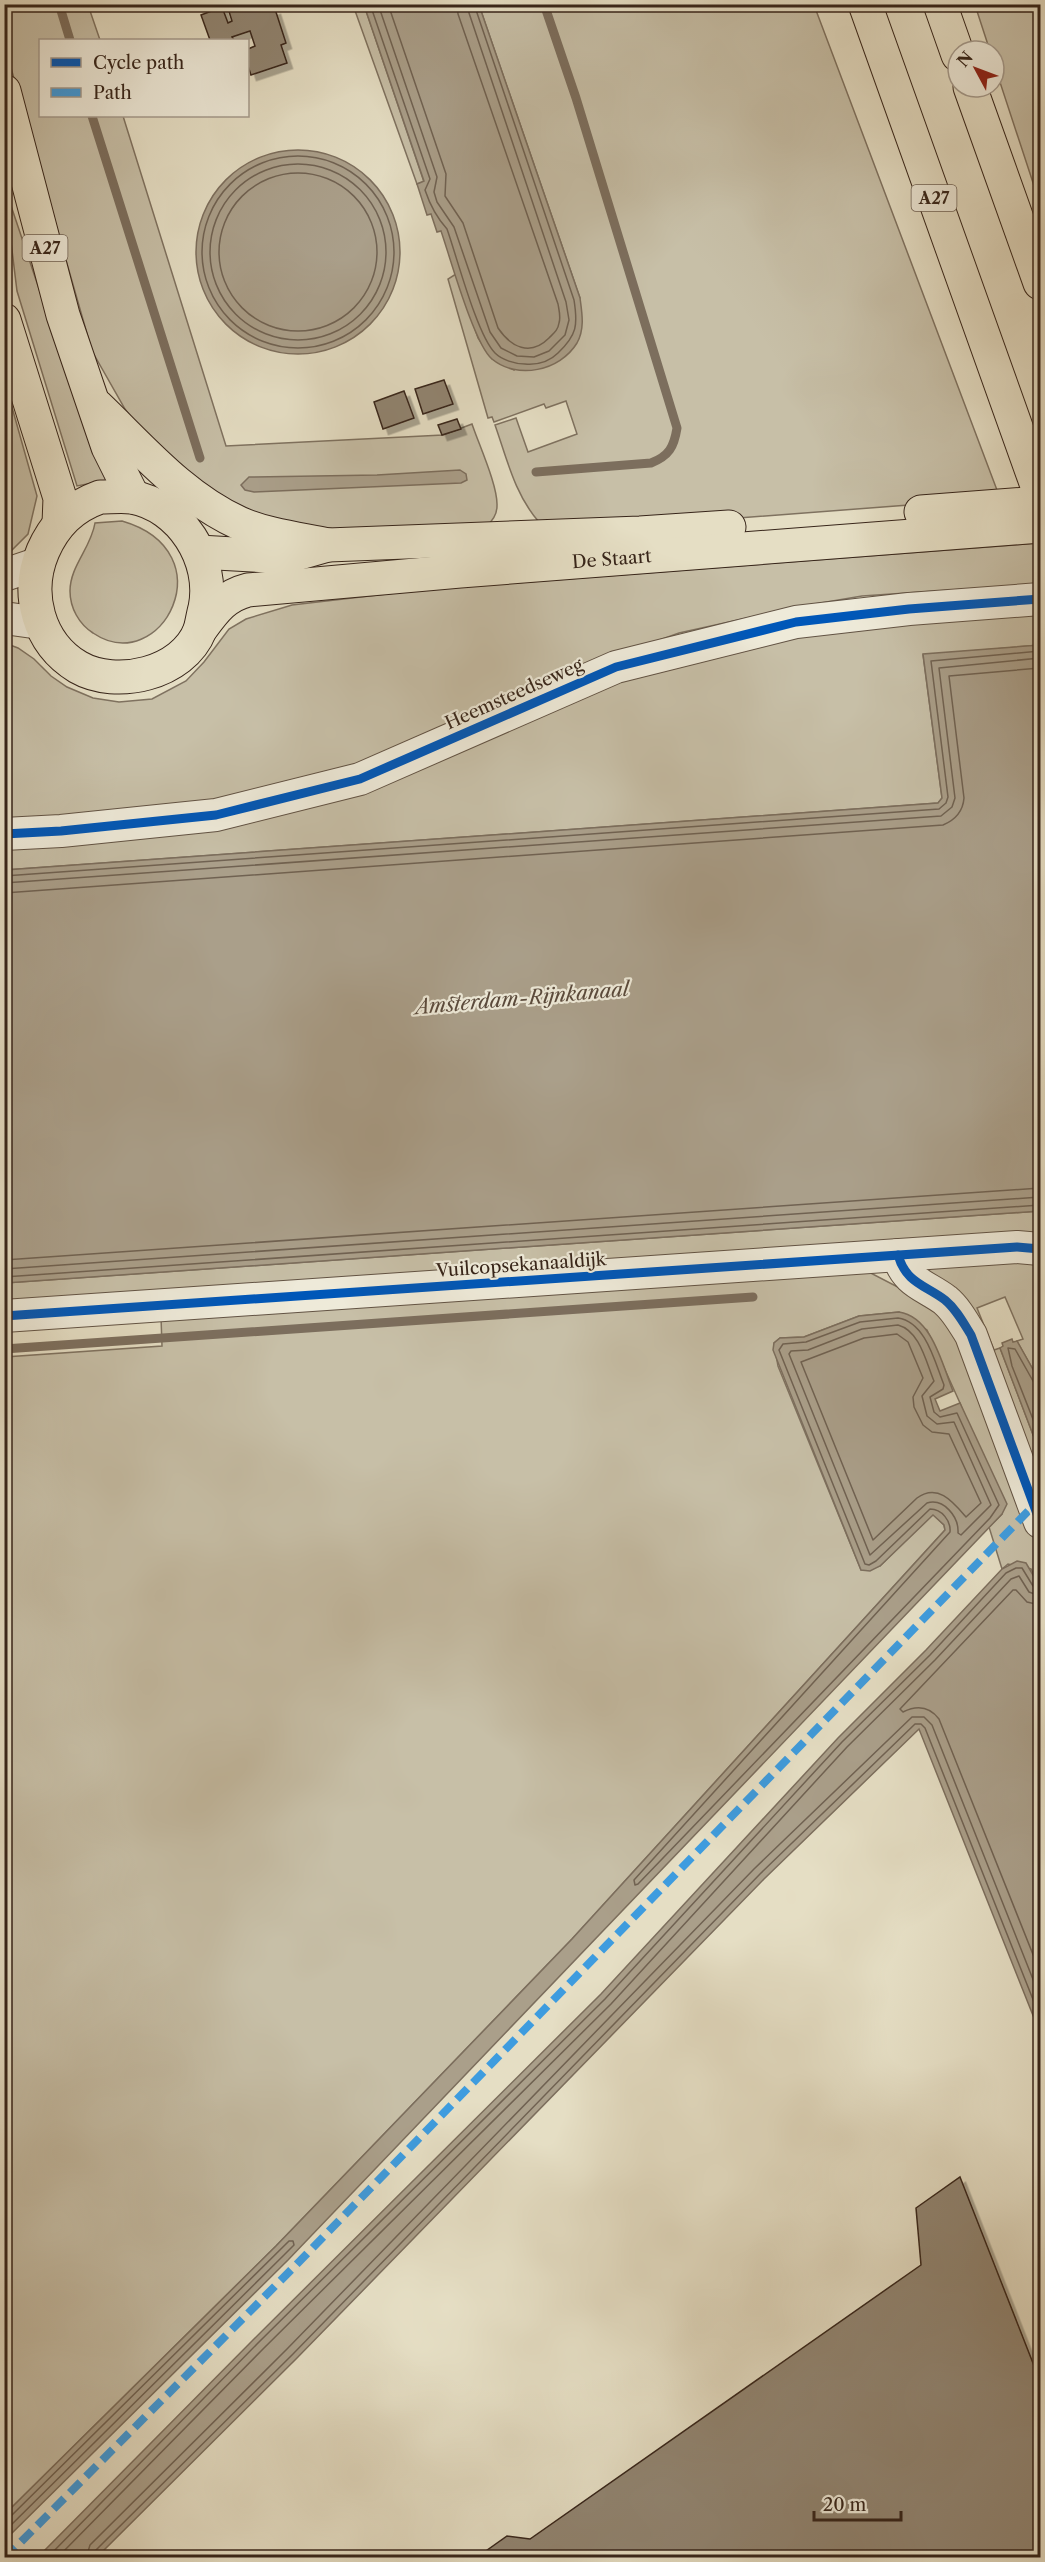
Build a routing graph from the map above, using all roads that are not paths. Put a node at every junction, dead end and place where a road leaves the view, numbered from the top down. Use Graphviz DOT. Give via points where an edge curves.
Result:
graph roads {
  1 [pos="865,4"];
  2 [pos="940,4"];
  3 [pos="952,39"];
  4 [pos="4,91"];
  5 [pos="974,99"];
  6 [pos="1041,283"];
  7 [pos="4,320"];
  8 [pos="93,402"];
  9 [pos="1041,494"];
  10 [pos="133,497"];
  11 [pos="1041,502"];
  12 [pos="59,524"];
  13 [pos="1041,526"];
  14 [pos="328,545"];
  15 [pos="199,552"];
  16 [pos="37,564"];
  17 [pos="4,575"];
  18 [pos="1041,599"];
  19 [pos="4,618"];
  20 [pos="40,623"];
  21 [pos="200,630"];
  22 [pos="4,834"];
  23 [pos="1041,1249"];
  24 [pos="898,1255"];
  25 [pos="4,1316"];
  26 [pos="1041,1522"];
  1 -- 9 [label="main road, A27"];
  2 -- 3 [label="main road"];
  4 -- 8 [label="main road, A27" via="63,315"];
  5 -- 6 [label="main road"];
  7 -- 12 [label="main road" via="60,498"];
  8 -- 10 [label="main road, A27" via="108,447"];
  8 -- 14 [label="main road" via="193,496 239,523"];
  10 -- 12 [label="main road" via="88,501 72,509"];
  10 -- 15 [label="main road" via="174,517"];
  11 -- 14 [label="main road, De Staart" via="640,534"];
  12 -- 16 [label="main road"];
  13 -- 21 [label="main road, De Staart" via="248,590 219,604"];
  14 -- 15 [label="main road, De Staart" via="286,557"];
  15 -- 21 [label="main road" via="206,586"];
  16 -- 17 [label="street"];
  16 -- 20 [label="main road" via="35,602"];
  18 -- 22 [label="street, Heemsteedseweg" via="796,622 616,667 360,779 216,815"];
  19 -- 20 [label="street"];
  20 -- 21 [label="main road" via="49,640 79,668 120,678 164,667 180,657"];
  23 -- 24 [label="street, Vuilcopsekanaaldijk" via="1017,1247"];
  24 -- 25 [label="street, Vuilcopsekanaaldijk"];
  24 -- 26 [label="street" via="902,1269 960,1316"];
}
